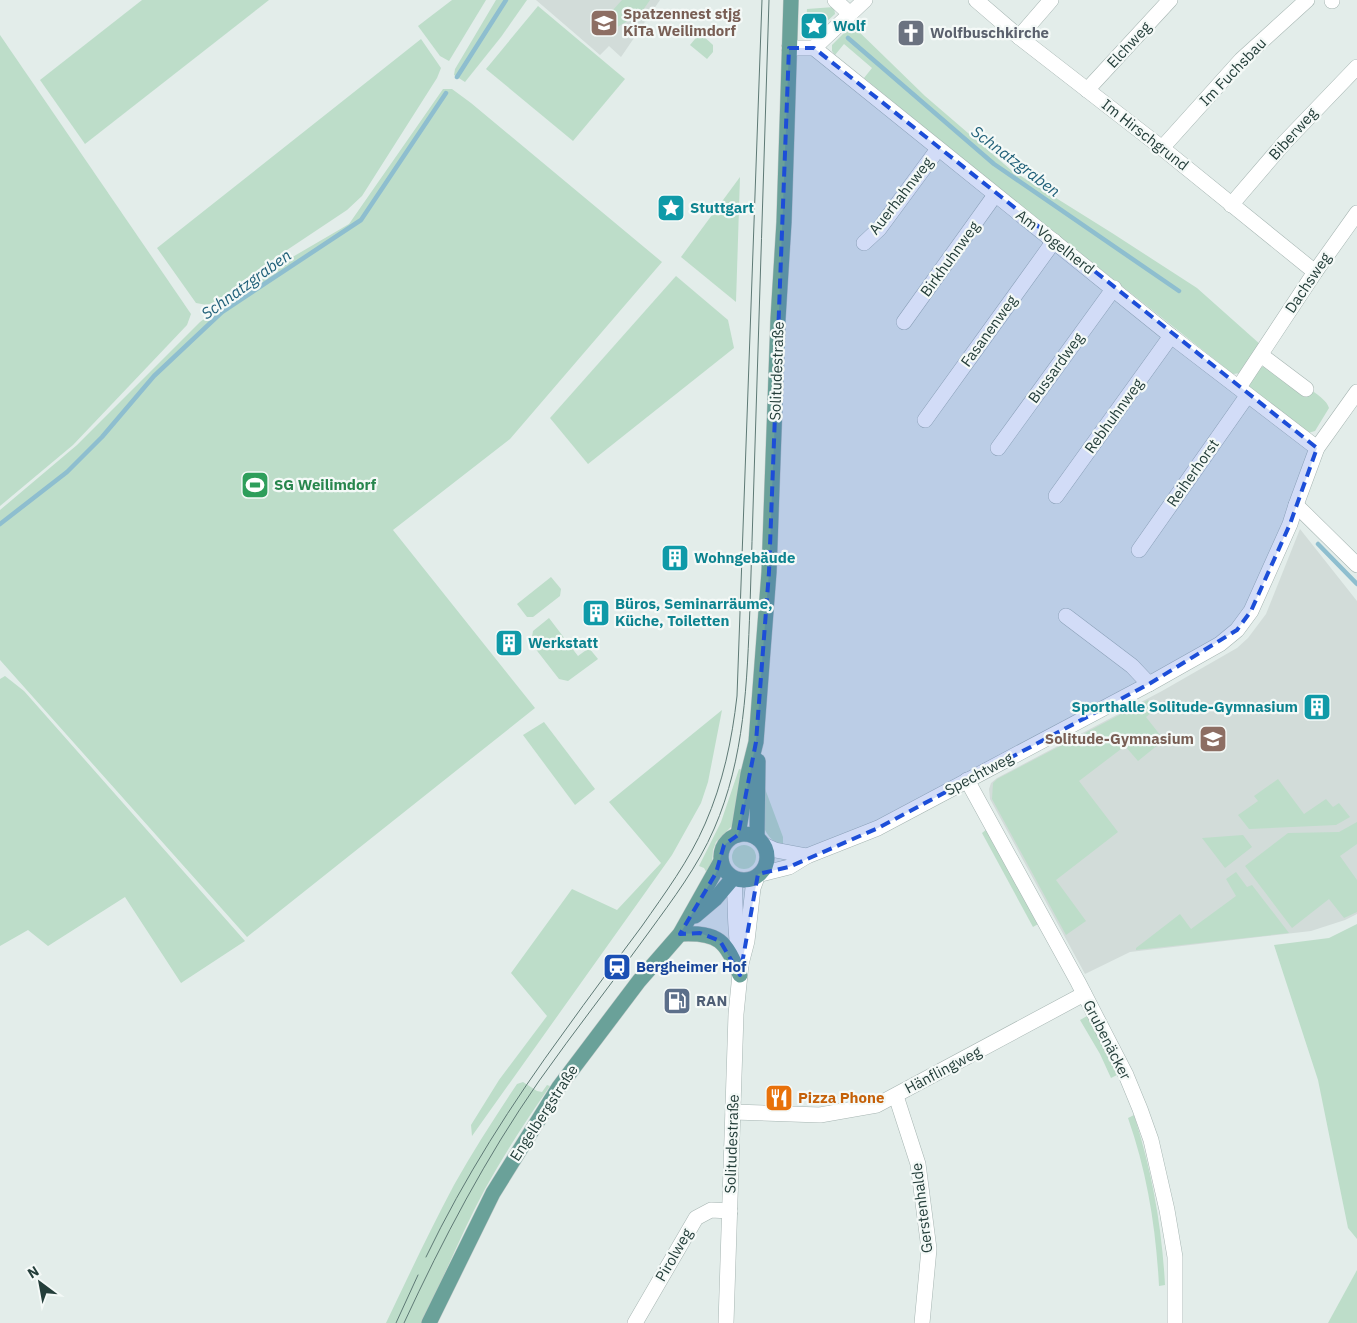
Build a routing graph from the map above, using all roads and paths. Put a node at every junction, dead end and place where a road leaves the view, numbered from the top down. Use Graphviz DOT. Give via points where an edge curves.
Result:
graph roads {
  1 [pos="791,0"];
  2 [pos="835,0"];
  3 [pos="865,0"];
  4 [pos="976,0"];
  5 [pos="1051,0"];
  6 [pos="1170,0"];
  7 [pos="1307,0"];
  8 [pos="850,14"];
  9 [pos="1019,37"];
  10 [pos="789,48"];
  11 [pos="814,48"];
  12 [pos="1357,67"];
  13 [pos="1088,90"];
  14 [pos="1162,148"];
  15 [pos="938,150"];
  16 [pos="995,195"];
  17 [pos="1231,205"];
  18 [pos="1357,214"];
  19 [pos="1054,241"];
  20 [pos="864,242"];
  21 [pos="1315,272"];
  22 [pos="1114,288"];
  23 [pos="904,322"];
  24 [pos="1171,336"];
  25 [pos="1261,355"];
  26 [pos="1306,388"];
  27 [pos="1243,391"];
  28 [pos="1357,392"];
  29 [pos="925,420"];
  30 [pos="998,448"];
  31 [pos="1317,448"];
  32 [pos="1056,496"];
  33 [pos="1296,505"];
  34 [pos="1139,550"];
  35 [pos="1357,566"];
  36 [pos="1066,616"];
  37 [pos="1149,684"];
  38 [pos="756,742"];
  39 [pos="967,780"];
  40 [pos="738,834"];
  41 [pos="761,841"];
  42 [pos="806,856"];
  43 [pos="721,861"];
  44 [pos="759,875"];
  45 [pos="733,878"];
  46 [pos="684,928"];
  47 [pos="741,970"];
  48 [pos="1084,994"];
  49 [pos="896,1096"];
  50 [pos="733,1112"];
  51 [pos="730,1211"];
  52 [pos="429,1323"];
  53 [pos="635,1323"];
  54 [pos="726,1323"];
  55 [pos="922,1323"];
  56 [pos="1175,1323"];
  1 -- 10 [label="main road, Solitudestraße"];
  2 -- 8 [label="street"];
  3 -- 8 [label="street"];
  4 -- 9 [label="street, Im Hirschgrund"];
  5 -- 9 [label="street"];
  6 -- 13 [label="street, Elchweg"];
  7 -- 14 [label="street, Im Fuchsbau" via="1241,60"];
  8 -- 11 [label="street"];
  9 -- 13 [label="street, Im Hirschgrund"];
  10 -- 11 [label="street"];
  10 -- 38 [label="main road, Solitudestraße" via="770,556"];
  11 -- 15 [label="street, Am Vogelherd"];
  12 -- 17 [label="street, Biberweg" via="1284,142"];
  13 -- 14 [label="street, Im Hirschgrund"];
  14 -- 17 [label="street, Im Hirschgrund"];
  15 -- 16 [label="street, Am Vogelherd"];
  15 -- 20 [label="street, Auerhahnweg" via="879,229"];
  16 -- 19 [label="street, Am Vogelherd"];
  16 -- 23 [label="street, Birkhuhnweg"];
  17 -- 21 [label="street, Im Hirschgrund"];
  18 -- 21 [label="street, Dachsweg"];
  19 -- 22 [label="street, Am Vogelherd"];
  19 -- 29 [label="street, Fasanenweg"];
  21 -- 25 [label="street, Dachsweg"];
  22 -- 24 [label="street, Am Vogelherd"];
  22 -- 30 [label="street, Bussardweg"];
  24 -- 27 [label="street, Am Vogelherd"];
  24 -- 32 [label="street, Rebhuhnweg"];
  25 -- 26 [label="street"];
  25 -- 27 [label="street, Dachsweg"];
  27 -- 31 [label="street, Am Vogelherd"];
  27 -- 34 [label="street, Reiherhorst"];
  28 -- 31 [label="street, Spechtweg"];
  31 -- 33 [label="street, Spechtweg"];
  33 -- 35 [label="street"];
  33 -- 37 [label="street, Spechtweg" via="1255,604 1237,630 1220,644"];
  36 -- 37 [label="street" via="1132,666"];
  37 -- 39 [label="street, Spechtweg"];
  38 -- 40 [label="main road, Solitudestraße"];
  38 -- 41 [label="main road, Solitudestraße" via="756,807"];
  39 -- 42 [label="street, Spechtweg" via="878,828"];
  39 -- 48 [label="street, Grubenäcker"];
  40 -- 41 [label="main road"];
  40 -- 43 [label="main road" via="724,845"];
  41 -- 42 [label="street" via="775,850"];
  41 -- 44 [label="main road" via="768,855"];
  42 -- 44 [label="street, Spechtweg" via="789,867"];
  43 -- 45 [label="main road"];
  43 -- 46 [label="main road, Engelbergstraße"];
  44 -- 45 [label="main road" via="746,881"];
  44 -- 47 [label="street, Solitudestraße" via="753,888 748,941"];
  45 -- 46 [label="main road, Engelbergstraße"];
  45 -- 47 [label="street, Solitudestraße"];
  46 -- 47 [label="main road" via="720,941"];
  46 -- 52 [label="main road, Engelbergstraße" via="639,981 559,1088 493,1193"];
  47 -- 50 [label="street, Solitudestraße" via="736,1014"];
  48 -- 49 [label="street, Hänflingweg"];
  48 -- 56 [label="street, Grubenäcker" via="1126,1075 1151,1140 1175,1257"];
  49 -- 50 [label="street, Hänflingweg" via="878,1105 820,1115"];
  49 -- 55 [label="street, Gerstenhalde" via="918,1164 929,1249"];
  50 -- 51 [label="street, Solitudestraße"];
  51 -- 53 [label="street, Pirolweg" via="711,1210 696,1218"];
  51 -- 54 [label="street, Solitudestraße"];
}
